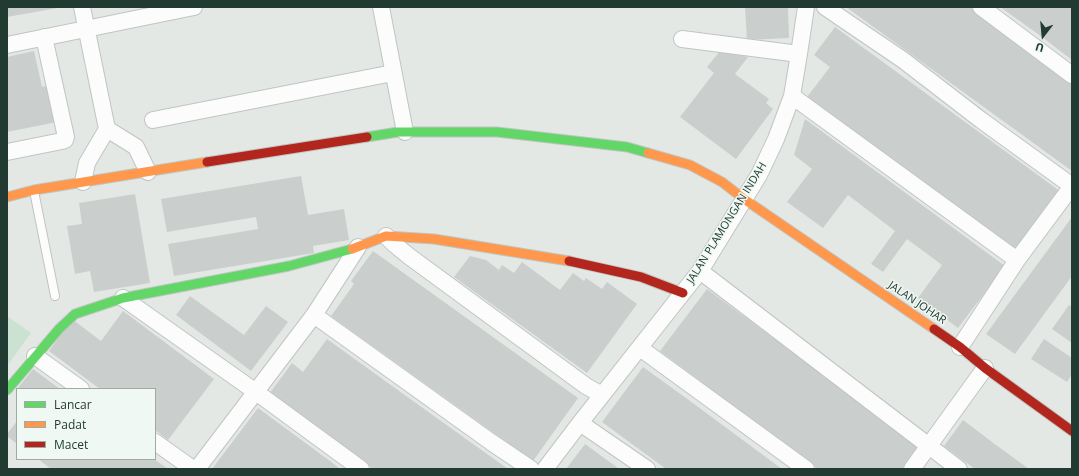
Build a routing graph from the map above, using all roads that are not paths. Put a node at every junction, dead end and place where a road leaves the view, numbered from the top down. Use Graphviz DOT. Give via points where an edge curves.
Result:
graph roads {
  1 [pos="82,7"];
  2 [pos="194,7"];
  3 [pos="381,7"];
  4 [pos="806,7"];
  5 [pos="825,7"];
  6 [pos="981,7"];
  7 [pos="87,29"];
  8 [pos="44,38"];
  9 [pos="682,39"];
  10 [pos="7,45"];
  11 [pos="800,54"];
  12 [pos="393,73"];
  13 [pos="1072,75"];
  14 [pos="792,96"];
  15 [pos="153,120"];
  16 [pos="107,129"];
  17 [pos="405,132"];
  18 [pos="7,152"];
  19 [pos="148,172"];
  20 [pos="83,182"];
  21 [pos="1072,186"];
  22 [pos="34,190"];
  23 [pos="7,197"];
  24 [pos="744,199"];
  25 [pos="386,236"];
  26 [pos="358,247"];
  27 [pos="1017,260"];
  28 [pos="700,271"];
  29 [pos="683,293"];
  30 [pos="55,296"];
  31 [pos="123,298"];
  32 [pos="314,315"];
  33 [pos="960,347"];
  34 [pos="640,348"];
  35 [pos="35,356"];
  36 [pos="985,368"];
  37 [pos="80,388"];
  38 [pos="7,390"];
  39 [pos="256,392"];
  40 [pos="602,395"];
  41 [pos="580,423"];
  42 [pos="1072,431"];
  43 [pos="156,443"];
  44 [pos="929,446"];
  45 [pos="193,469"];
  46 [pos="197,469"];
  47 [pos="361,469"];
  48 [pos="531,469"];
  49 [pos="546,469"];
  50 [pos="647,469"];
  51 [pos="806,469"];
  52 [pos="912,469"];
  53 [pos="959,469"];
  1 -- 7 [label="street"];
  2 -- 7 [label="street"];
  3 -- 12 [label="street"];
  4 -- 11 [label="street, JALAN PLAMONGAN INDAH"];
  5 -- 21 [label="street" via="903,60"];
  6 -- 13 [label="street"];
  7 -- 8 [label="street"];
  7 -- 16 [label="street"];
  8 -- 10 [label="street"];
  8 -- 18 [label="street" via="66,137 62,141"];
  9 -- 11 [label="street"];
  11 -- 14 [label="street, JALAN PLAMONGAN INDAH"];
  12 -- 15 [label="street"];
  12 -- 17 [label="street"];
  14 -- 24 [label="street, JALAN PLAMONGAN INDAH" via="776,139"];
  14 -- 27 [label="street"];
  16 -- 19 [label="street" via="136,148"];
  16 -- 20 [label="street" via="87,163"];
  17 -- 19 [label="street, JALAN JOHAR"];
  17 -- 24 [label="street, JALAN JOHAR" via="497,132 627,147 690,165 722,182"];
  19 -- 20 [label="street, JALAN JOHAR"];
  20 -- 22 [label="street, JALAN JOHAR"];
  21 -- 27 [label="street"];
  22 -- 23 [label="street, JALAN JOHAR"];
  22 -- 30 [label="lane"];
  24 -- 28 [label="street, JALAN PLAMONGAN INDAH"];
  24 -- 33 [label="street, JALAN JOHAR"];
  25 -- 26 [label="street"];
  25 -- 29 [label="street" via="434,239 562,259 641,277"];
  25 -- 40 [label="street" via="410,257 586,386"];
  26 -- 31 [label="street" via="289,266"];
  26 -- 32 [label="street"];
  27 -- 33 [label="street"];
  28 -- 29 [label="street, JALAN PLAMONGAN INDAH"];
  28 -- 44 [label="street"];
  29 -- 34 [label="street, JALAN PLAMONGAN INDAH"];
  31 -- 35 [label="street" via="75,314"];
  31 -- 39 [label="street"];
  32 -- 39 [label="street"];
  32 -- 48 [label="street"];
  33 -- 36 [label="street, JALAN JOHAR"];
  34 -- 40 [label="street, JALAN PLAMONGAN INDAH"];
  34 -- 51 [label="street"];
  35 -- 37 [label="street"];
  35 -- 38 [label="street"];
  36 -- 42 [label="street, JALAN JOHAR"];
  36 -- 44 [label="street"];
  39 -- 46 [label="street"];
  39 -- 47 [label="street"];
  40 -- 41 [label="street, JALAN PLAMONGAN INDAH"];
  41 -- 49 [label="street, JALAN PLAMONGAN INDAH"];
  41 -- 50 [label="street"];
  43 -- 45 [label="street"];
  44 -- 52 [label="street"];
  44 -- 53 [label="street"];
}
